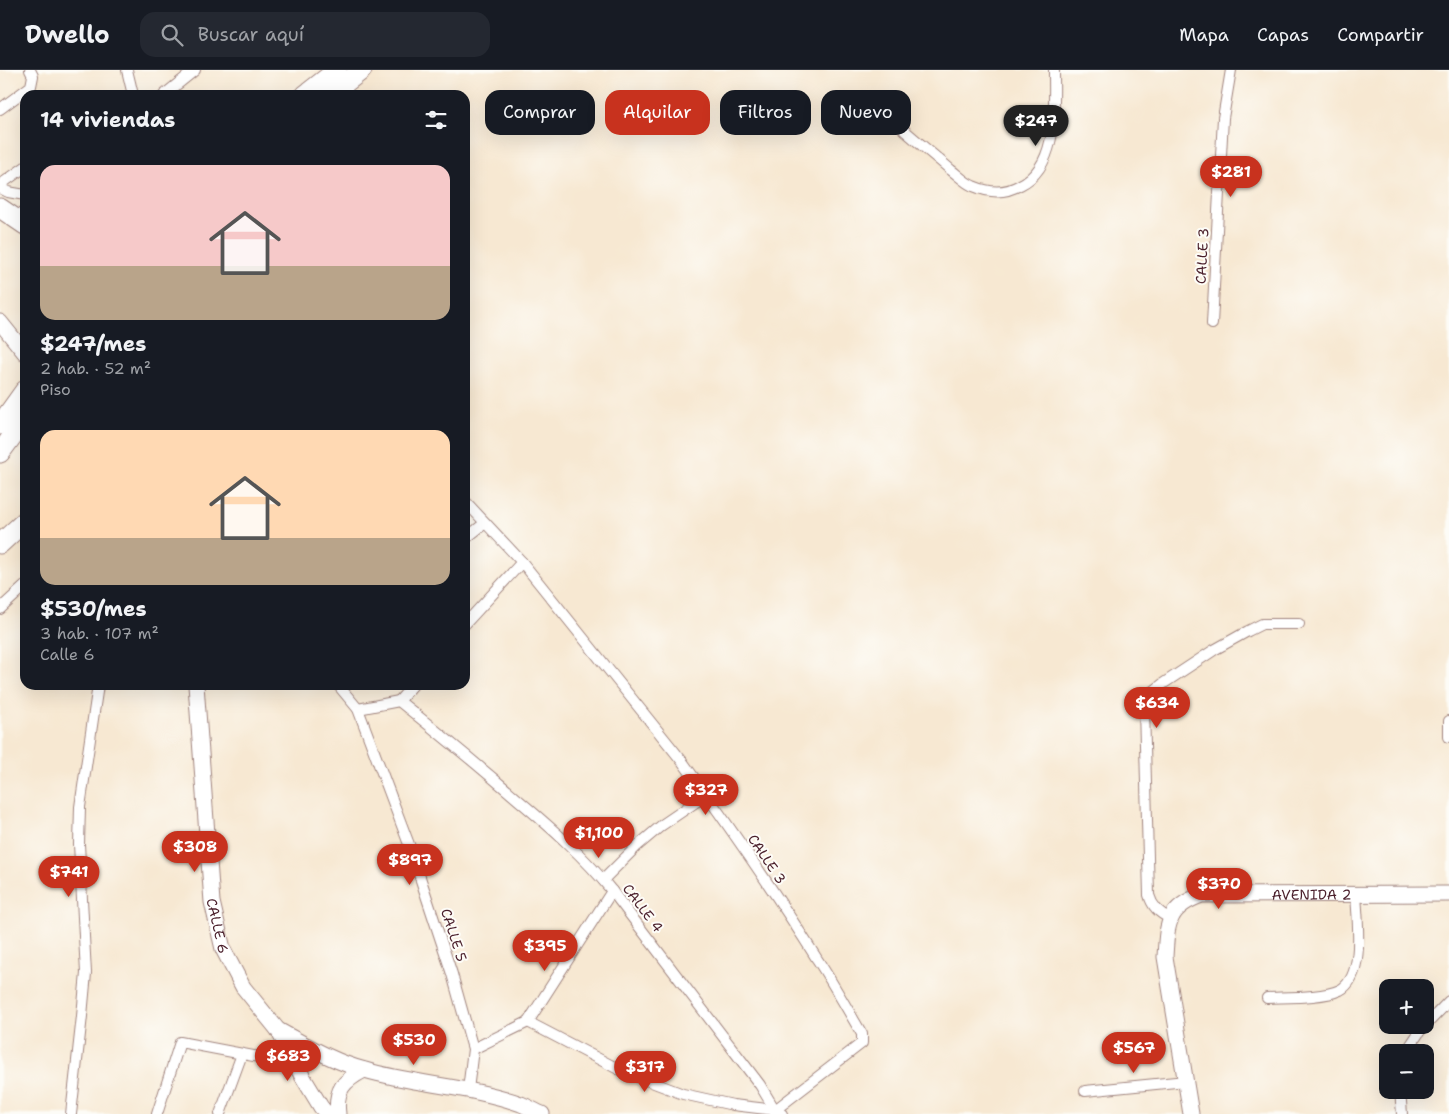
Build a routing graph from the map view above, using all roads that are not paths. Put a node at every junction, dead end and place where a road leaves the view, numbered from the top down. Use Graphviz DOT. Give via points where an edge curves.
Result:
graph roads {
  1 [pos="30,70"];
  2 [pos="126,70"];
  3 [pos="196,70"];
  4 [pos="337,70"];
  5 [pos="362,70"];
  6 [pos="1054,70"];
  7 [pos="1231,70"];
  8 [pos="26,90"];
  9 [pos="132,90"];
  10 [pos="170,90"];
  11 [pos="311,90"];
  12 [pos="336,90"];
  13 [pos="20,94"];
  14 [pos="0,109"];
  15 [pos="910,135"];
  16 [pos="20,171"];
  17 [pos="0,187"];
  18 [pos="20,194"];
  19 [pos="0,208"];
  20 [pos="20,222"];
  21 [pos="0,322"];
  22 [pos="1212,324"];
  23 [pos="20,346"];
  24 [pos="20,397"];
  25 [pos="0,425"];
  26 [pos="20,426"];
  27 [pos="0,453"];
  28 [pos="470,506"];
  29 [pos="485,523"];
  30 [pos="20,528"];
  31 [pos="470,536"];
  32 [pos="0,544"];
  33 [pos="522,562"];
  34 [pos="20,591"];
  35 [pos="0,609"];
  36 [pos="470,619"];
  37 [pos="1299,624"];
  38 [pos="97,690"];
  39 [pos="196,690"];
  40 [pos="342,690"];
  41 [pos="408,690"];
  42 [pos="399,701"];
  43 [pos="358,709"];
  44 [pos="1449,721"];
  45 [pos="1449,737"];
  46 [pos="706,795"];
  47 [pos="603,880"];
  48 [pos="612,891"];
  49 [pos="1356,894"];
  50 [pos="1449,894"];
  51 [pos="1170,918"];
  52 [pos="1267,998"];
  53 [pos="1449,1001"];
  54 [pos="528,1022"];
  55 [pos="278,1030"];
  56 [pos="1412,1044"];
  57 [pos="473,1049"];
  58 [pos="242,1054"];
  59 [pos="296,1064"];
  60 [pos="364,1070"];
  61 [pos="1186,1081"];
  62 [pos="468,1090"];
  63 [pos="1085,1091"];
  64 [pos="1401,1099"];
  65 [pos="321,1112"];
  66 [pos="778,1112"];
  67 [pos="71,1114"];
  68 [pos="157,1114"];
  69 [pos="220,1114"];
  70 [pos="338,1114"];
  71 [pos="542,1114"];
  72 [pos="1191,1114"];
  73 [pos="1402,1114"];
  1 -- 8 [label="street" via="33,76 31,86"];
  2 -- 9 [label="street"];
  3 -- 10 [label="street"];
  4 -- 11 [label="highway"];
  5 -- 12 [label="highway"];
  6 -- 15 [label="street" via="1054,108 1046,157 1036,174 1009,191 992,192 971,186"];
  7 -- 22 [label="street, CALLE 3" via="1223,118"];
  13 -- 14 [label="street"];
  16 -- 17 [label="street"];
  17 -- 18 [label="street"];
  19 -- 20 [label="highway"];
  21 -- 23 [label="street"];
  24 -- 25 [label="highway"];
  26 -- 27 [label="highway"];
  28 -- 29 [label="street, CALLE 3"];
  29 -- 31 [label="street"];
  29 -- 33 [label="street, CALLE 3"];
  30 -- 32 [label="highway"];
  33 -- 36 [label="street"];
  33 -- 46 [label="street, CALLE 3"];
  34 -- 35 [label="street"];
  37 -- 51 [label="street" via="1262,624 1248,631 1164,683 1144,708 1149,895 1162,915"];
  38 -- 67 [label="street" via="80,807 86,973"];
  39 -- 55 [label="street, CALLE 6" via="212,902 223,949 243,987"];
  40 -- 43 [label="street, CALLE 5"];
  41 -- 42 [label="street"];
  42 -- 43 [label="street"];
  42 -- 47 [label="street, CALLE 4" via="548,826"];
  43 -- 57 [label="street, CALLE 5" via="410,847"];
  44 -- 45 [label="street"];
  46 -- 47 [label="street" via="636,846"];
  46 -- 66 [label="street, CALLE 3" via="818,959 862,1034 862,1043"];
  47 -- 48 [label="street, CALLE 4"];
  48 -- 54 [label="street"];
  48 -- 66 [label="street, CALLE 4"];
  49 -- 50 [label="street, AVENIDA 2"];
  49 -- 51 [label="street, AVENIDA 2" via="1202,896 1182,905"];
  49 -- 52 [label="street" via="1358,958 1348,983 1340,990 1312,996"];
  51 -- 61 [label="street" via="1165,957"];
  53 -- 56 [label="street"];
  54 -- 57 [label="street"];
  54 -- 66 [label="street" via="620,1070 683,1094"];
  55 -- 59 [label="street, CALLE 6"];
  55 -- 60 [label="street, CALLE 6" via="327,1056"];
  57 -- 62 [label="street, CALLE 5"];
  58 -- 59 [label="street"];
  58 -- 68 [label="street" via="180,1042"];
  58 -- 69 [label="street"];
  59 -- 65 [label="street, CALLE 6"];
  60 -- 62 [label="street, CALLE 6"];
  60 -- 70 [label="street" via="345,1081 336,1102"];
  61 -- 63 [label="street"];
  61 -- 72 [label="street"];
  62 -- 71 [label="street, CALLE 6" via="522,1104"];
  64 -- 73 [label="street"];
}
